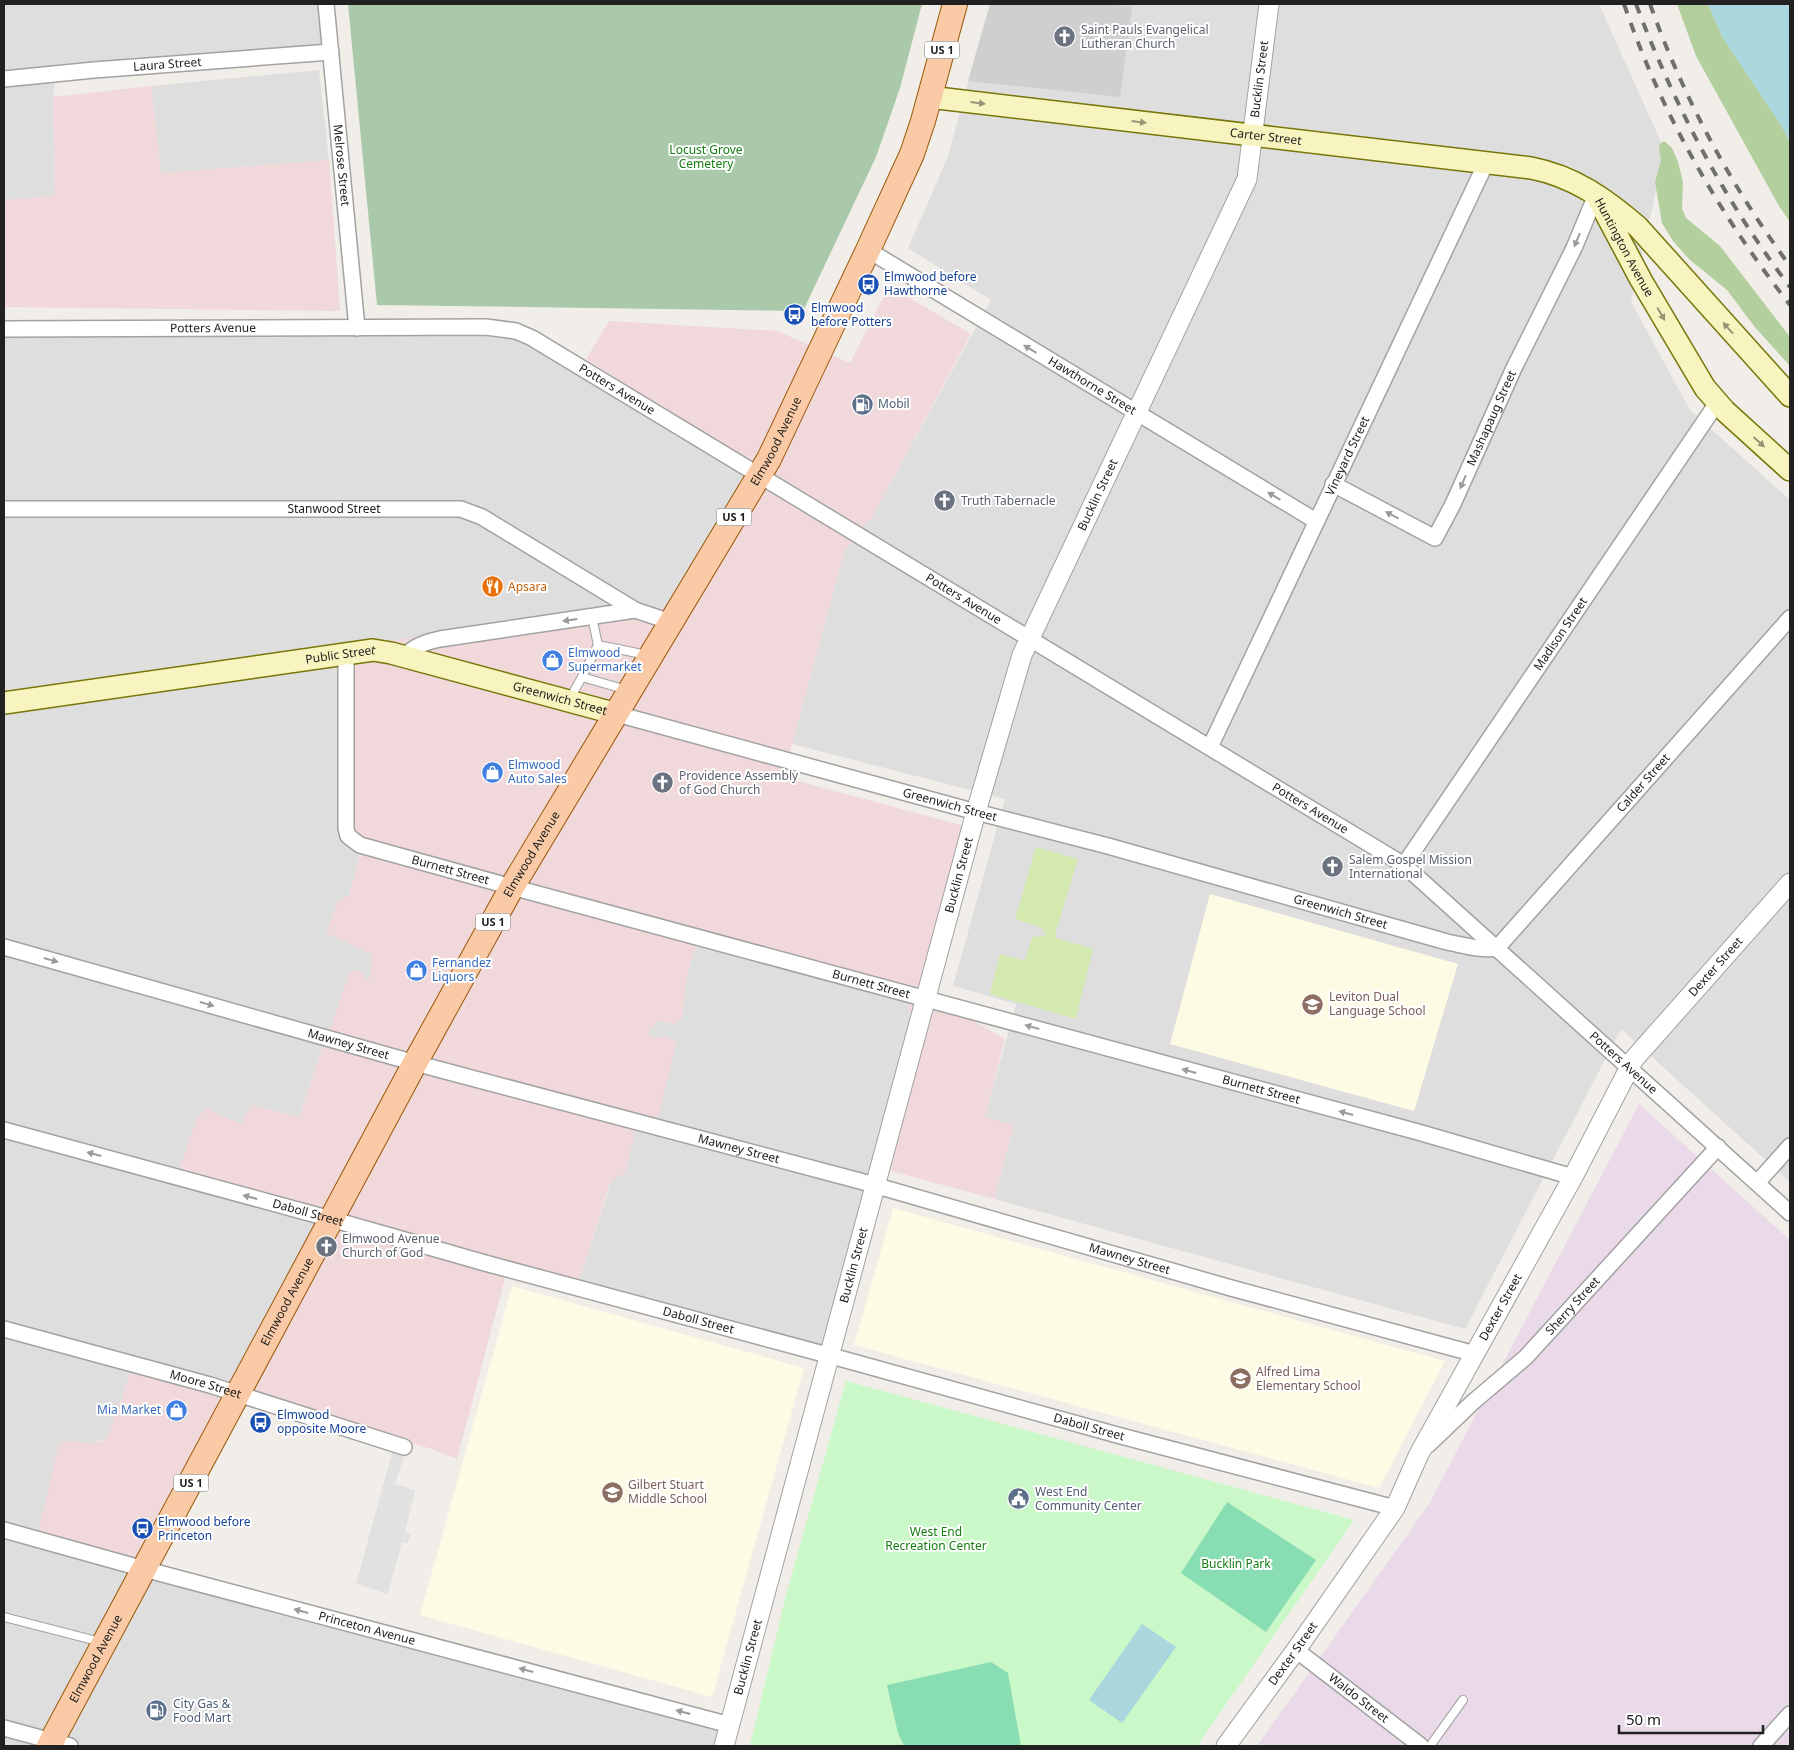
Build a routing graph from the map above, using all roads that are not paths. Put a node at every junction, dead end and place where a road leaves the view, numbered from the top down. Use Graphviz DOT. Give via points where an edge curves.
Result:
graph roads {
  1 [pos="326,4"];
  2 [pos="955,4"];
  3 [pos="1269,4"];
  4 [pos="331,52"];
  5 [pos="4,79"];
  6 [pos="930,97"];
  7 [pos="1253,136"];
  8 [pos="1486,163"];
  9 [pos="1596,195"];
  10 [pos="868,250"];
  11 [pos="358,328"];
  12 [pos="4,329"];
  13 [pos="1790,396"];
  14 [pos="1717,403"];
  15 [pos="1137,413"];
  16 [pos="1790,470"];
  17 [pos="760,475"];
  18 [pos="1333,484"];
  19 [pos="4,509"];
  20 [pos="1316,521"];
  21 [pos="636,610"];
  22 [pos="592,617"];
  23 [pos="1790,618"];
  24 [pos="671,622"];
  25 [pos="1030,638"];
  26 [pos="598,645"];
  27 [pos="346,653"];
  28 [pos="651,656"];
  29 [pos="404,657"];
  30 [pos="582,677"];
  31 [pos="630,691"];
  32 [pos="568,701"];
  33 [pos="4,703"];
  34 [pos="617,714"];
  35 [pos="1210,747"];
  36 [pos="976,812"];
  37 [pos="1404,865"];
  38 [pos="1790,883"];
  39 [pos="512,887"];
  40 [pos="4,947"];
  41 [pos="1497,948"];
  42 [pos="926,998"];
  43 [pos="415,1063"];
  44 [pos="1630,1068"];
  45 [pos="4,1130"];
  46 [pos="1790,1146"];
  47 [pos="1718,1147"];
  48 [pos="1573,1177"];
  49 [pos="1757,1183"];
  50 [pos="875,1185"];
  51 [pos="1790,1213"];
  52 [pos="331,1219"];
  53 [pos="4,1328"];
  54 [pos="1475,1354"];
  55 [pos="829,1355"];
  56 [pos="239,1394"];
  57 [pos="404,1447"];
  58 [pos="1419,1454"];
  59 [pos="1395,1508"];
  60 [pos="5,1534"];
  61 [pos="144,1569"];
  62 [pos="4,1617"];
  63 [pos="105,1643"];
  64 [pos="1296,1650"];
  65 [pos="1463,1700"];
  66 [pos="1790,1714"];
  67 [pos="730,1725"];
  68 [pos="4,1728"];
  69 [pos="1785,1731"];
  70 [pos="57,1745"];
  71 [pos="724,1746"];
  72 [pos="1226,1746"];
  73 [pos="1420,1746"];
  74 [pos="1430,1746"];
  75 [pos="1761,1746"];
  1 -- 4 [label="street, Melrose Street"];
  2 -- 6 [label="main road, Elmwood Avenue / US 1"];
  3 -- 7 [label="street, Bucklin Street"];
  4 -- 5 [label="street, Laura Street"];
  4 -- 11 [label="street, Melrose Street"];
  6 -- 7 [label="main road, Carter Street, one-way"];
  6 -- 10 [label="main road, Elmwood Avenue / US 1" via="912,154"];
  7 -- 8 [label="main road, Carter Street"];
  7 -- 15 [label="street, Bucklin Street" via="1243,188"];
  8 -- 9 [label="main road, Carter Street" via="1550,172 1572,180"];
  8 -- 18 [label="street, Vineyard Street"];
  13 -- 9 [label="main road, Huntington Avenue, one-way" via="1648,237"];
  9 -- 14 [label="main road, Huntington Avenue, one-way" via="1641,280"];
  9 -- 18 [label="street, Mashapaug Street, one-way" via="1574,248 1435,538"];
  15 -- 10 [label="street, Hawthorne Street, one-way"];
  10 -- 17 [label="main road, Elmwood Avenue / US 1"];
  11 -- 12 [label="street, Potters Avenue"];
  11 -- 17 [label="street, Potters Avenue" via="486,327 516,331"];
  14 -- 16 [label="main road, Huntington Avenue, one-way"];
  14 -- 37 [label="street, Madison Street"];
  20 -- 15 [label="street, Hawthorne Street, one-way"];
  15 -- 25 [label="street, Bucklin Street"];
  17 -- 24 [label="main road, Elmwood Avenue / US 1"];
  17 -- 25 [label="street, Potters Avenue"];
  18 -- 20 [label="street, Vineyard Street"];
  19 -- 21 [label="street, Stanwood Street" via="461,509 482,517"];
  20 -- 35 [label="street, Vineyard Street"];
  21 -- 22 [label="street"];
  21 -- 24 [label="street"];
  22 -- 26 [label="lane"];
  22 -- 29 [label="street, one-way" via="440,639 419,645"];
  23 -- 41 [label="street, Calder Street"];
  24 -- 28 [label="main road, Elmwood Avenue / US 1"];
  25 -- 35 [label="street, Potters Avenue"];
  25 -- 36 [label="street, Bucklin Street" via="1022,655"];
  26 -- 28 [label="lane"];
  26 -- 30 [label="lane"];
  27 -- 29 [label="main road, Public Street" via="379,651"];
  27 -- 33 [label="main road, Public Street"];
  27 -- 39 [label="street, Burnett Street" via="348,836 360,845"];
  28 -- 31 [label="main road, Elmwood Avenue / US 1"];
  29 -- 32 [label="main road, Greenwich Street"];
  30 -- 31 [label="lane"];
  30 -- 32 [label="lane"];
  31 -- 34 [label="main road, Elmwood Avenue / US 1"];
  32 -- 34 [label="main road, Greenwich Street"];
  34 -- 36 [label="street, Greenwich Street"];
  34 -- 39 [label="main road, Elmwood Avenue / US 1"];
  35 -- 37 [label="street, Potters Avenue"];
  36 -- 41 [label="street, Greenwich Street" via="1447,942"];
  36 -- 42 [label="street, Bucklin Street"];
  37 -- 41 [label="street, Potters Avenue"];
  38 -- 44 [label="street, Dexter Street" via="1636,1056"];
  39 -- 42 [label="street, Burnett Street"];
  39 -- 43 [label="main road, Elmwood Avenue / US 1"];
  40 -- 43 [label="street, Mawney Street, one-way"];
  41 -- 44 [label="street, Potters Avenue"];
  48 -- 42 [label="street, Burnett Street, one-way"];
  42 -- 50 [label="street, Bucklin Street"];
  43 -- 50 [label="street, Mawney Street"];
  43 -- 52 [label="main road, Elmwood Avenue / US 1"];
  44 -- 47 [label="street, Potters Avenue"];
  44 -- 48 [label="street, Dexter Street"];
  52 -- 45 [label="street, Daboll Street, one-way"];
  46 -- 49 [label="street"];
  47 -- 49 [label="street, Potters Avenue"];
  47 -- 58 [label="street, Sherry Street" via="1526,1357"];
  48 -- 54 [label="street, Dexter Street"];
  49 -- 51 [label="street, Potters Avenue"];
  50 -- 54 [label="street, Mawney Street"];
  50 -- 55 [label="street, Bucklin Street"];
  52 -- 55 [label="street, Daboll Street"];
  52 -- 56 [label="main road, Elmwood Avenue / US 1"];
  53 -- 56 [label="street, Moore Street"];
  54 -- 58 [label="street, Dexter Street"];
  55 -- 59 [label="street, Daboll Street"];
  55 -- 67 [label="street, Bucklin Street"];
  56 -- 57 [label="street, Moore Street"];
  56 -- 61 [label="main road, Elmwood Avenue / US 1"];
  58 -- 59 [label="street, Dexter Street"];
  59 -- 64 [label="street, Dexter Street"];
  60 -- 61 [label="street, Princeton Avenue"];
  61 -- 63 [label="main road, Elmwood Avenue / US 1"];
  67 -- 61 [label="street, Princeton Avenue, one-way"];
  62 -- 63 [label="lane"];
  63 -- 70 [label="main road, Elmwood Avenue / US 1"];
  64 -- 72 [label="street, Dexter Street"];
  64 -- 73 [label="street, Waldo Street"];
  65 -- 74 [label="lane"];
  66 -- 69 [label="street"];
  67 -- 71 [label="street, Bucklin Street"];
  68 -- 70 [label="street"];
  69 -- 75 [label="street"];
}
